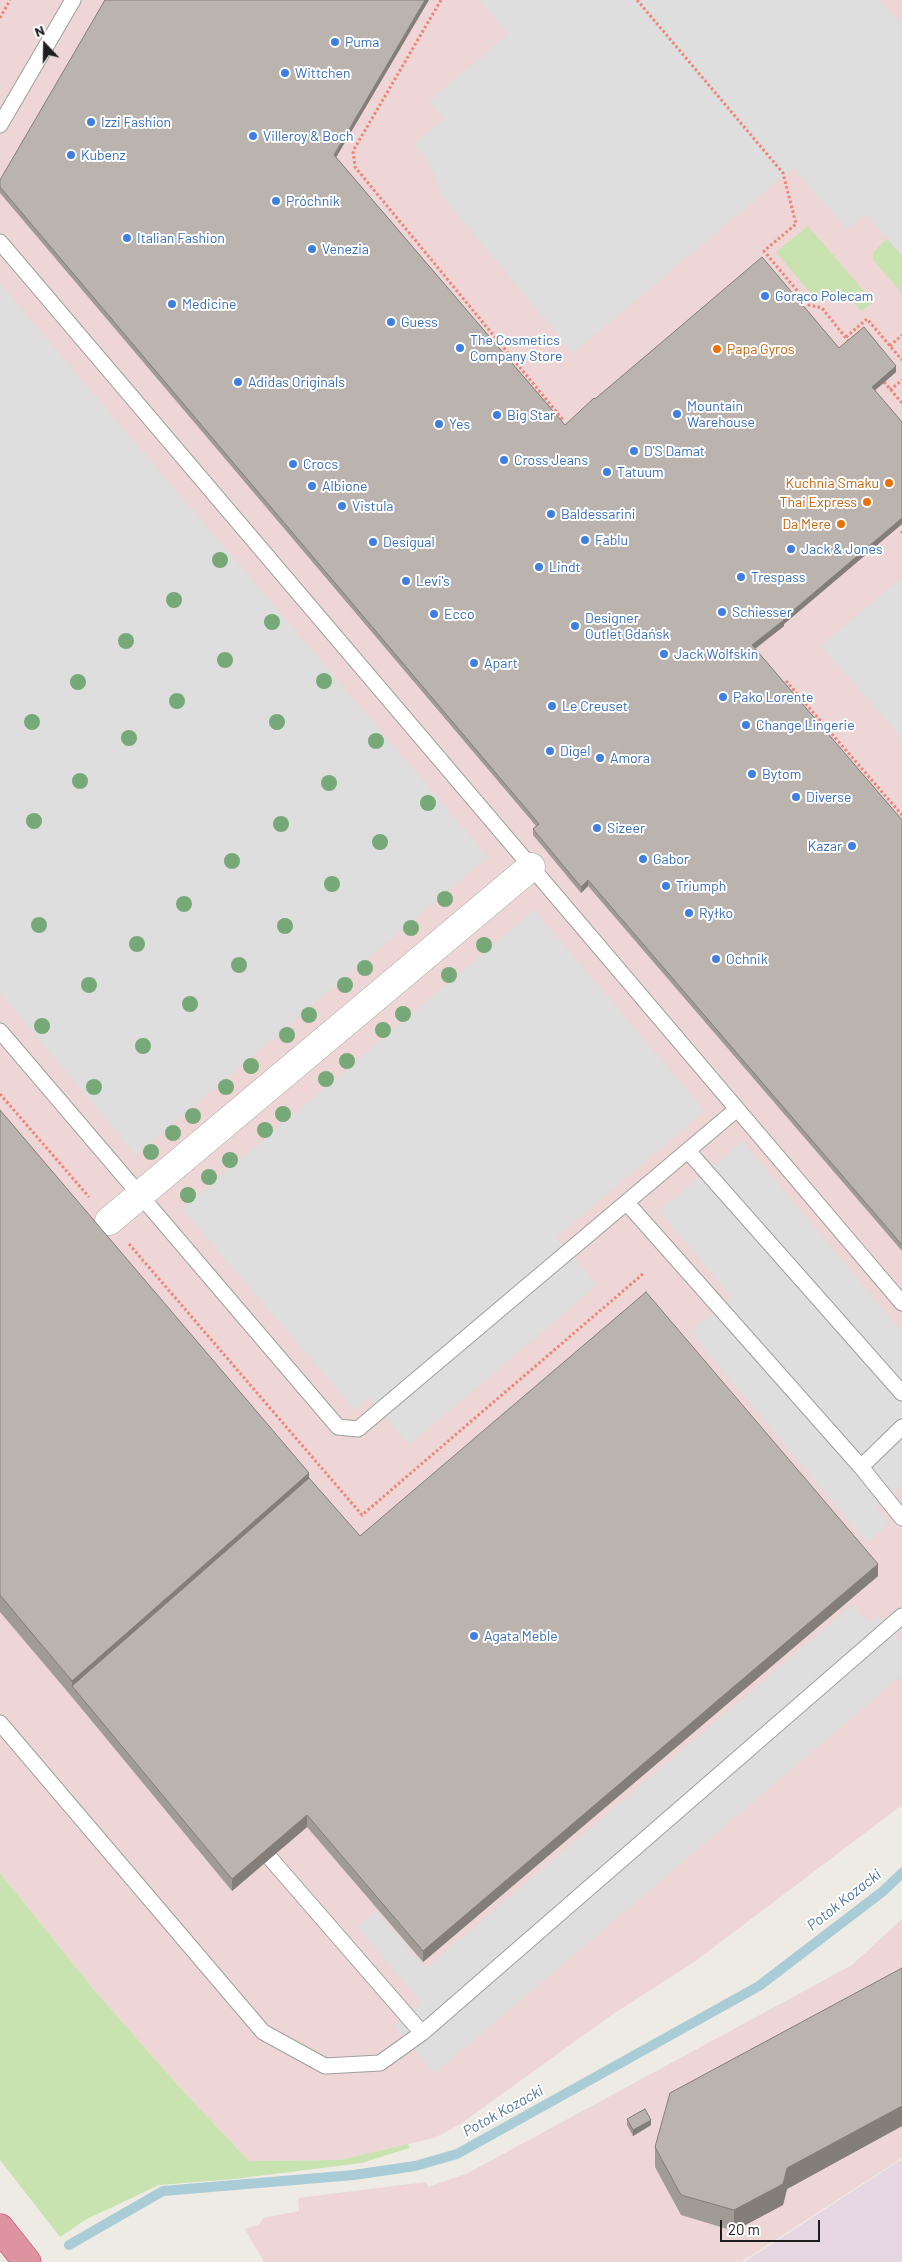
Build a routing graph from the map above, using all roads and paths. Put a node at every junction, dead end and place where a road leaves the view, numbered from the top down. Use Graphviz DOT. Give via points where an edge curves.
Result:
graph roads {
  1 [pos="10,0"];
  2 [pos="73,0"];
  3 [pos="441,0"];
  4 [pos="636,0"];
  5 [pos="0,18"];
  6 [pos="0,125"];
  7 [pos="0,242"];
  8 [pos="902,335"];
  9 [pos="846,337"];
  10 [pos="851,344"];
  11 [pos="890,346"];
  12 [pos="902,360"];
  13 [pos="902,380"];
  14 [pos="884,382"];
  15 [pos="890,390"];
  16 [pos="902,403"];
  17 [pos="564,421"];
  18 [pos="786,681"];
  19 [pos="902,815"];
  20 [pos="531,867"];
  21 [pos="0,1031"];
  22 [pos="0,1094"];
  23 [pos="737,1110"];
  24 [pos="688,1151"];
  25 [pos="142,1195"];
  26 [pos="627,1203"];
  27 [pos="109,1221"];
  28 [pos="644,1273"];
  29 [pos="902,1303"];
  30 [pos="902,1393"];
  31 [pos="902,1427"];
  32 [pos="861,1467"];
  33 [pos="902,1518"];
  34 [pos="902,1616"];
  35 [pos="0,1723"];
  36 [pos="270,1858"];
  37 [pos="422,2033"];
  38 [pos="0,2228"];
  39 [pos="27,2262"];
  1 -- 5 [label="path"];
  2 -- 6 [label="lane"];
  3 -- 17 [label="path" via="353,151 355,167"];
  4 -- 9 [label="path" via="783,173 796,224 764,251 809,305 822,308"];
  7 -- 20 [label="lane"];
  8 -- 11 [label="path"];
  9 -- 10 [label="path"];
  9 -- 11 [label="path" via="867,319"];
  11 -- 12 [label="path"];
  13 -- 15 [label="path"];
  14 -- 15 [label="path"];
  15 -- 16 [label="path"];
  18 -- 19 [label="path"];
  20 -- 23 [label="lane"];
  20 -- 25 [label="street"];
  21 -- 25 [label="lane"];
  22 -- 27 [label="path"];
  23 -- 24 [label="lane"];
  23 -- 29 [label="lane"];
  24 -- 26 [label="lane"];
  24 -- 30 [label="lane"];
  25 -- 26 [label="lane" via="338,1427 358,1429"];
  25 -- 27 [label="street"];
  26 -- 32 [label="lane"];
  27 -- 28 [label="path" via="362,1515"];
  31 -- 32 [label="lane"];
  32 -- 33 [label="lane"];
  34 -- 37 [label="lane"];
  35 -- 37 [label="lane" via="263,2032 325,2066 380,2063"];
  36 -- 37 [label="lane"];
  38 -- 39 [label="highway"];
}
